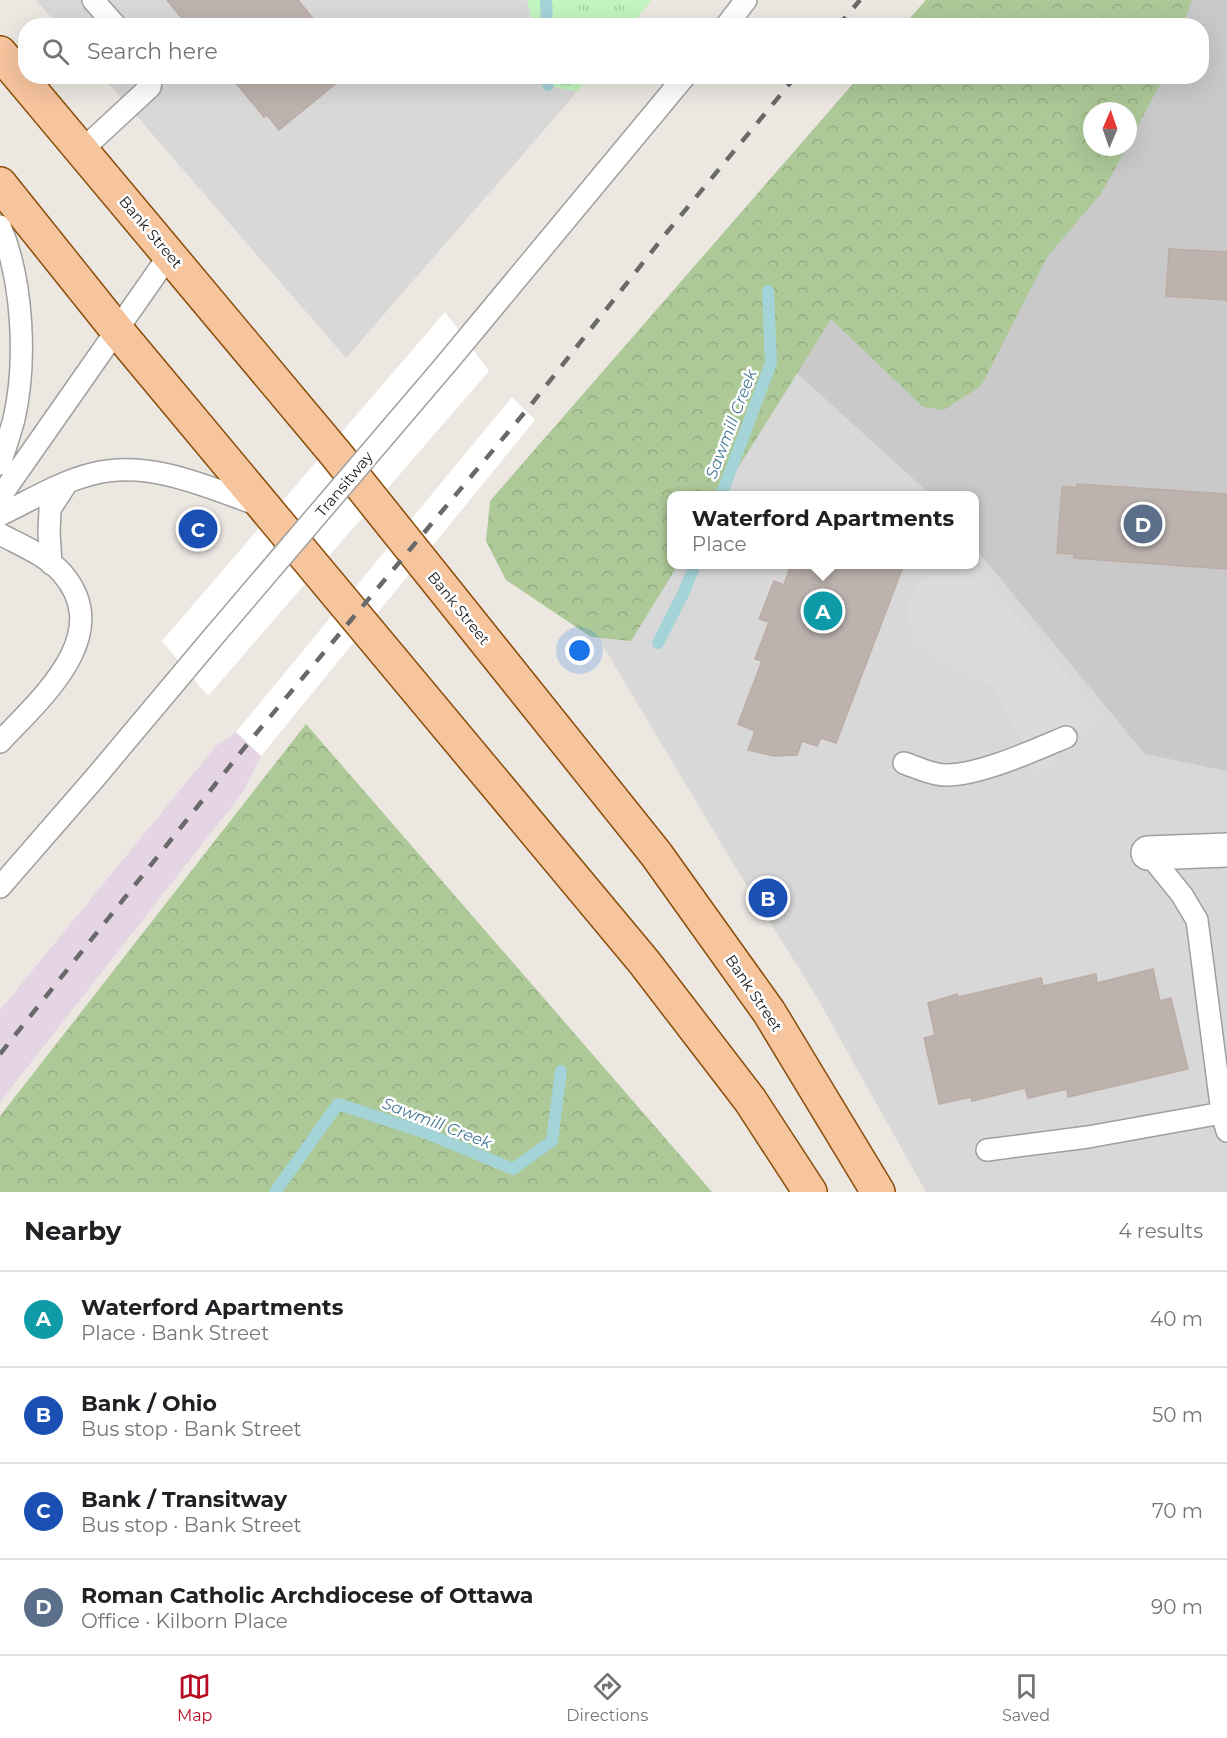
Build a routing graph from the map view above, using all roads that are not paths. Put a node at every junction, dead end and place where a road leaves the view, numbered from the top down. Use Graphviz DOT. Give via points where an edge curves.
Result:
graph roads {
  1 [pos="93,0"];
  2 [pos="746,0"];
  3 [pos="109,18"];
  4 [pos="732,18"];
  5 [pos="0,53"];
  6 [pos="18,74"];
  7 [pos="26,84"];
  8 [pos="151,84"];
  9 [pos="678,84"];
  10 [pos="82,150"];
  11 [pos="0,184"];
  12 [pos="0,226"];
  13 [pos="170,254"];
  14 [pos="116,329"];
  15 [pos="0,464"];
  16 [pos="68,483"];
  17 [pos="0,497"];
  18 [pos="267,508"];
  19 [pos="0,516"];
  20 [pos="0,534"];
  21 [pos="51,564"];
  22 [pos="1066,737"];
  23 [pos="0,742"];
  24 [pos="904,763"];
  25 [pos="1227,850"];
  26 [pos="1148,853"];
  27 [pos="0,887"];
  28 [pos="1224,1122"];
  29 [pos="987,1150"];
  30 [pos="810,1192"];
  31 [pos="878,1192"];
  1 -- 3 [label="lane"];
  2 -- 4 [label="lane"];
  5 -- 6 [label="main road, Bank Street"];
  7 -- 10 [label="main road, Bank Street"];
  8 -- 10 [label="lane"];
  9 -- 27 [label="lane, Transitway, bridge" via="446,364"];
  10 -- 13 [label="main road, Bank Street"];
  11 -- 14 [label="main road"];
  12 -- 15 [label="lane" via="13,270 21,345 14,418"];
  13 -- 14 [label="lane"];
  13 -- 31 [label="main road, Bank Street" via="656,854 769,1012"];
  14 -- 17 [label="lane"];
  14 -- 18 [label="main road"];
  16 -- 18 [label="lane" via="93,474 150,471"];
  16 -- 19 [label="lane"];
  16 -- 21 [label="lane" via="50,509"];
  18 -- 30 [label="main road" via="644,962 750,1100"];
  20 -- 21 [label="lane"];
  21 -- 23 [label="lane" via="75,591 81,615 80,634 71,658 54,683"];
  22 -- 24 [label="lane" via="1014,758 944,776"];
  25 -- 26 [label="street"];
  26 -- 28 [label="lane" via="1197,920"];
  28 -- 29 [label="lane"];
}
